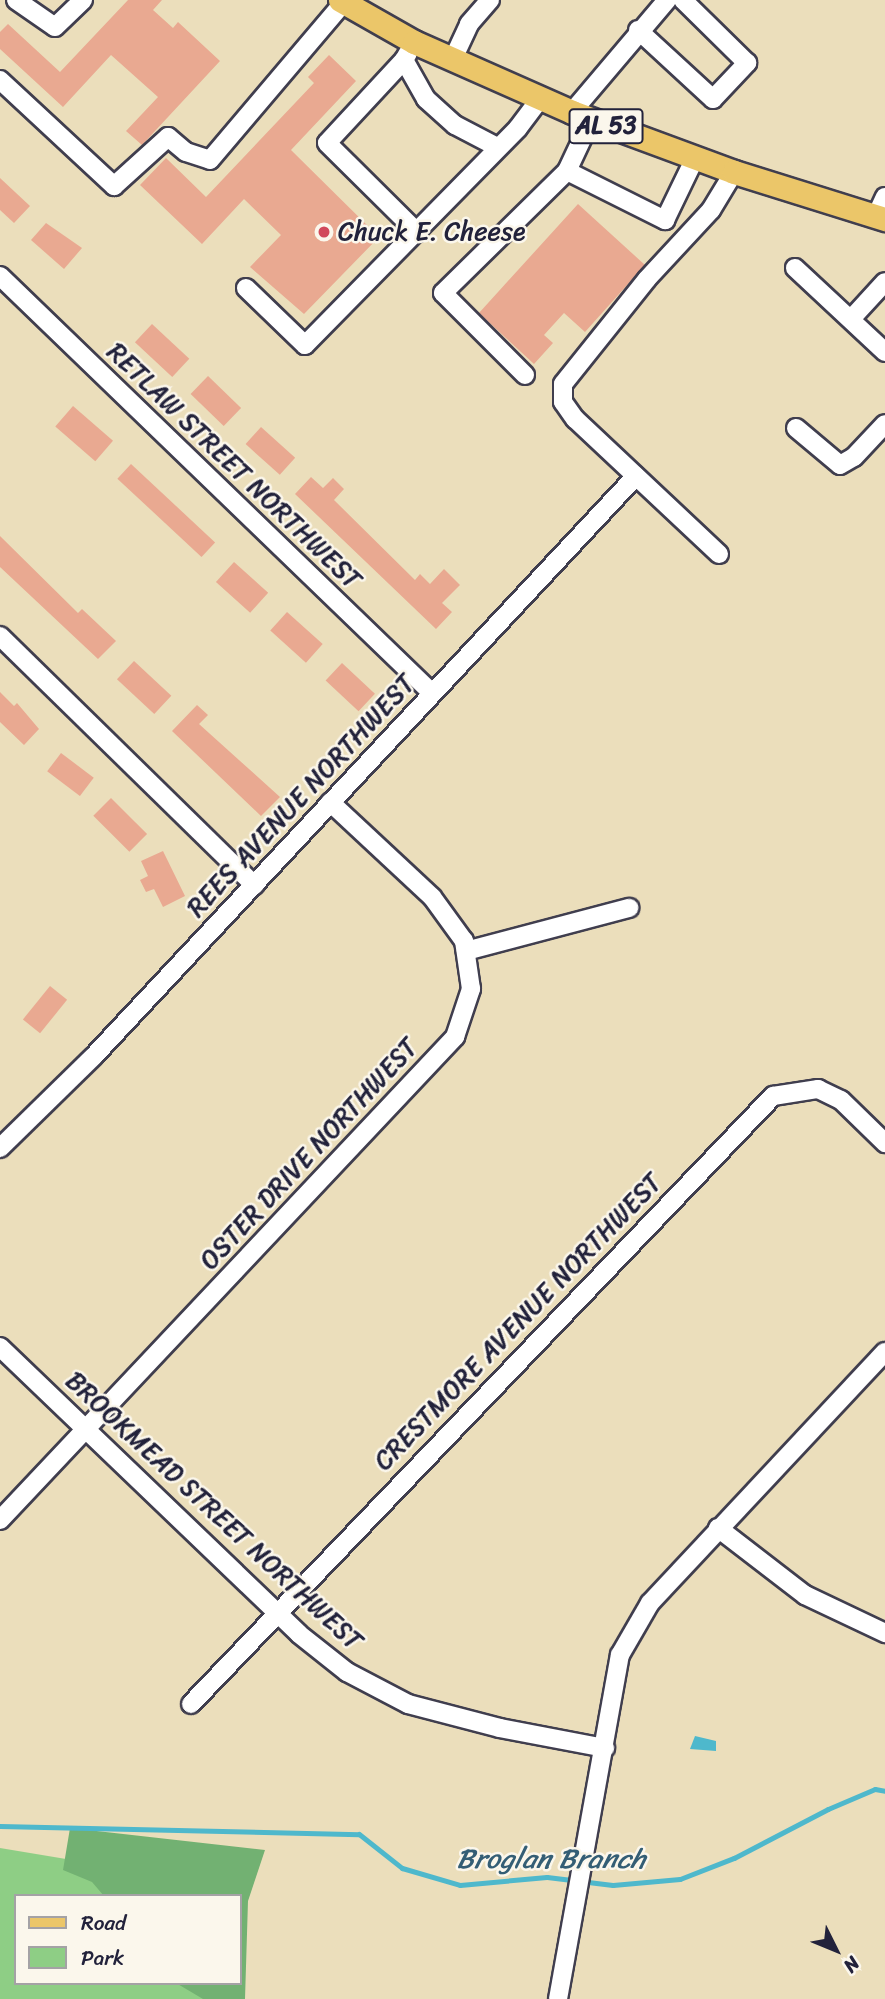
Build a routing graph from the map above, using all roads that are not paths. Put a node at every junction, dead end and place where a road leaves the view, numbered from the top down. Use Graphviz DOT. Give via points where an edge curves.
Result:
graph roads {
  1 [pos="16,0"];
  2 [pos="83,0"];
  3 [pos="489,0"];
  4 [pos="667,0"];
  5 [pos="683,0"];
  6 [pos="342,1"];
  7 [pos="36,6"];
  8 [pos="638,30"];
  9 [pos="409,51"];
  10 [pos="453,59"];
  11 [pos="0,80"];
  12 [pos="540,99"];
  13 [pos="582,116"];
  14 [pos="497,147"];
  15 [pos="695,158"];
  16 [pos="567,171"];
  17 [pos="734,172"];
  18 [pos="882,211"];
  19 [pos="417,232"];
  20 [pos="795,268"];
  21 [pos="0,276"];
  22 [pos="885,282"];
  23 [pos="246,288"];
  24 [pos="851,318"];
  25 [pos="885,352"];
  26 [pos="525,375"];
  27 [pos="885,424"];
  28 [pos="796,428"];
  29 [pos="636,476"];
  30 [pos="719,554"];
  31 [pos="0,636"];
  32 [pos="432,693"];
  33 [pos="330,802"];
  34 [pos="254,884"];
  35 [pos="629,908"];
  36 [pos="466,951"];
  37 [pos="885,1143"];
  38 [pos="0,1148"];
  39 [pos="0,1348"];
  40 [pos="885,1352"];
  41 [pos="86,1429"];
  42 [pos="0,1520"];
  43 [pos="718,1528"];
  44 [pos="278,1612"];
  45 [pos="885,1633"];
  46 [pos="191,1704"];
  47 [pos="605,1748"];
  48 [pos="558,1999"];
  1 -- 7 [label="street"];
  2 -- 7 [label="street" via="55,27"];
  3 -- 10 [label="street" via="469,24"];
  4 -- 8 [label="street"];
  5 -- 8 [label="street" via="747,63 713,99"];
  6 -- 9 [label="main road, AL 53"];
  6 -- 11 [label="street" via="210,160 186,152 169,137 114,186"];
  8 -- 13 [label="street"];
  9 -- 10 [label="main road, AL 53"];
  9 -- 14 [label="street" via="426,99 456,125"];
  9 -- 19 [label="street" via="327,143"];
  10 -- 12 [label="main road, AL 53"];
  12 -- 13 [label="main road, AL 53"];
  12 -- 14 [label="street"];
  13 -- 15 [label="main road, AL 53"];
  13 -- 16 [label="street"];
  14 -- 19 [label="street"];
  15 -- 16 [label="street" via="664,220"];
  15 -- 17 [label="main road, AL 53"];
  16 -- 26 [label="street" via="443,293"];
  17 -- 18 [label="main road, AL 53"];
  17 -- 29 [label="street" via="711,210 647,279 563,384 563,402 575,419"];
  19 -- 23 [label="street" via="305,345"];
  20 -- 24 [label="street"];
  21 -- 32 [label="street, RETLAW STREET NORTHWEST"];
  22 -- 24 [label="street"];
  24 -- 25 [label="street"];
  27 -- 28 [label="street" via="855,457 839,465"];
  29 -- 30 [label="street"];
  29 -- 32 [label="street, REES AVENUE NORTHWEST"];
  31 -- 34 [label="street"];
  32 -- 33 [label="street, REES AVENUE NORTHWEST"];
  33 -- 34 [label="street, REES AVENUE NORTHWEST"];
  33 -- 36 [label="street, OSTER DRIVE NORTHWEST" via="432,897 454,924"];
  34 -- 38 [label="street, REES AVENUE NORTHWEST" via="36,1116"];
  35 -- 36 [label="street"];
  36 -- 41 [label="street, OSTER DRIVE NORTHWEST" via="471,989 455,1037"];
  37 -- 44 [label="street, CRESTMORE AVENUE NORTHWEST" via="841,1100 808,1089 773,1096"];
  39 -- 41 [label="street, BROOKMEAD STREET NORTHWEST"];
  40 -- 43 [label="street"];
  41 -- 42 [label="street, OSTER DRIVE NORTHWEST"];
  41 -- 44 [label="street, BROOKMEAD STREET NORTHWEST"];
  43 -- 45 [label="street" via="805,1595"];
  43 -- 47 [label="street" via="650,1603 620,1655"];
  44 -- 46 [label="street, CRESTMORE AVENUE NORTHWEST"];
  44 -- 47 [label="street, BROOKMEAD STREET NORTHWEST" via="347,1672 408,1704"];
  47 -- 48 [label="street"];
}
